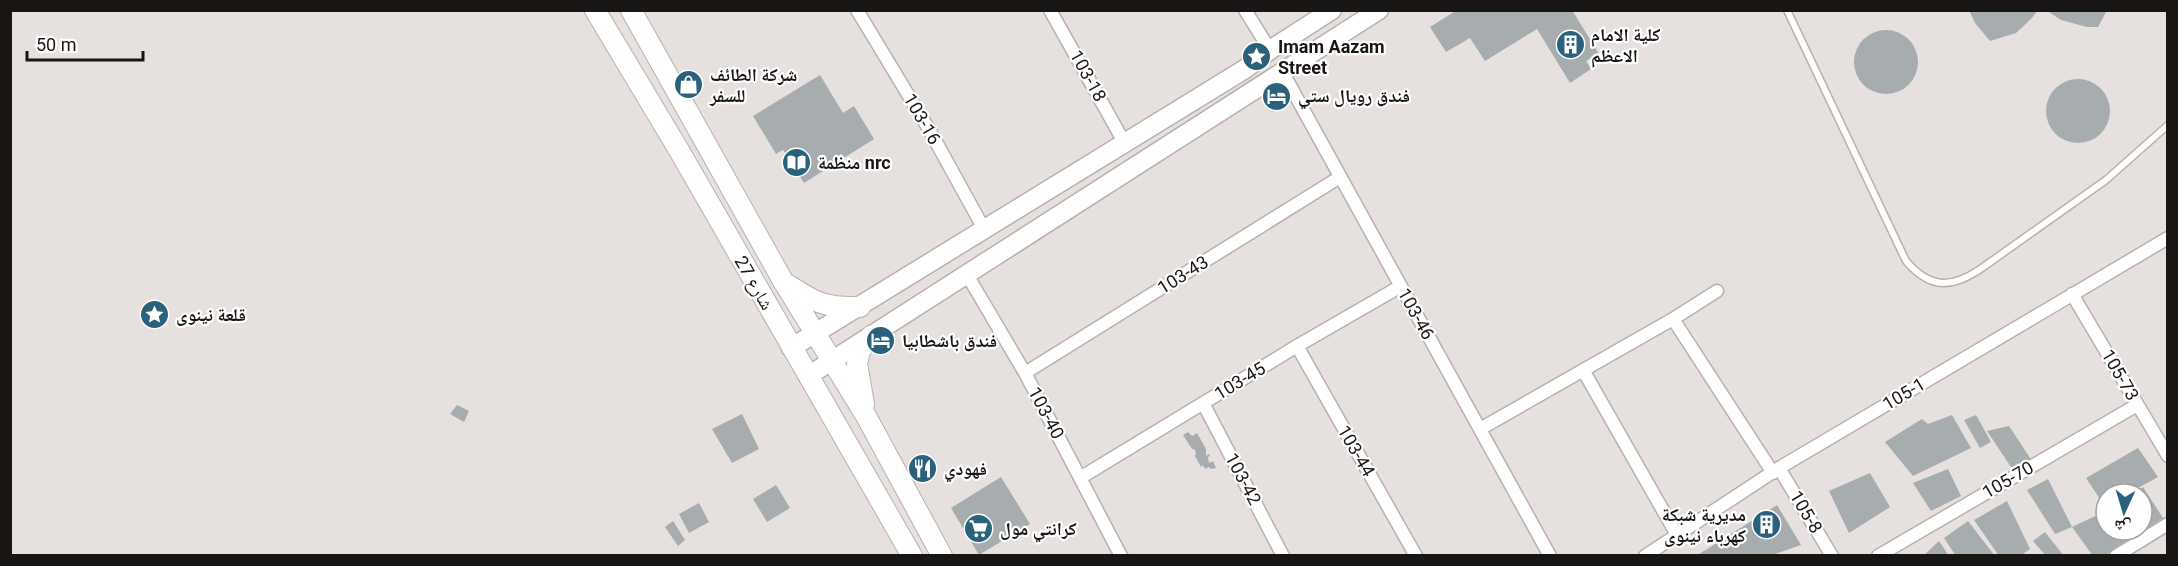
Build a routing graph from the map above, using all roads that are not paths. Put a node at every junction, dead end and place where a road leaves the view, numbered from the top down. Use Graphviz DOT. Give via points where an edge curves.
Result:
graph roads {
  1 [pos="595,10"];
  2 [pos="631,10"];
  3 [pos="857,10"];
  4 [pos="1050,10"];
  5 [pos="1245,10"];
  6 [pos="1332,10"];
  7 [pos="1379,10"];
  8 [pos="1787,10"];
  9 [pos="1270,50"];
  10 [pos="1283,73"];
  11 [pos="2168,125"];
  12 [pos="1124,142"];
  13 [pos="1340,177"];
  14 [pos="984,229"];
  15 [pos="2168,238"];
  16 [pos="966,273"];
  17 [pos="783,281"];
  18 [pos="1401,286"];
  19 [pos="1717,291"];
  20 [pos="2072,294"];
  21 [pos="860,307"];
  22 [pos="1673,319"];
  23 [pos="816,334"];
  24 [pos="871,336"];
  25 [pos="1297,346"];
  26 [pos="791,348"];
  27 [pos="832,360"];
  28 [pos="1583,370"];
  29 [pos="1025,373"];
  30 [pos="808,376"];
  31 [pos="1203,403"];
  32 [pos="2137,405"];
  33 [pos="866,416"];
  34 [pos="1480,429"];
  35 [pos="2168,456"];
  36 [pos="1776,471"];
  37 [pos="1080,478"];
  38 [pos="2168,524"];
  39 [pos="1677,535"];
  40 [pos="912,555"];
  41 [pos="942,555"];
  42 [pos="1121,555"];
  43 [pos="1283,555"];
  44 [pos="1416,555"];
  45 [pos="1550,555"];
  46 [pos="1645,555"];
  47 [pos="1832,555"];
  48 [pos="1878,555"];
  49 [pos="2116,555"];
  1 -- 26 [label="main road, شارع 27"];
  2 -- 17 [label="main road, شارع 27"];
  3 -- 14 [label="street, 103-16"];
  4 -- 12 [label="street, 103-18"];
  5 -- 9 [label="street"];
  6 -- 9 [label="main road"];
  7 -- 10 [label="main road"];
  8 -- 11 [label="lane" via="1906,261 1917,274 1932,282 1965,279 1979,270 2106,180"];
  9 -- 12 [label="main road"];
  10 -- 13 [label="street, 103-46"];
  10 -- 16 [label="main road"];
  12 -- 14 [label="main road"];
  13 -- 18 [label="street, 103-46"];
  13 -- 29 [label="street, 103-43"];
  14 -- 21 [label="main road"];
  15 -- 20 [label="street, 105-1"];
  16 -- 24 [label="main road"];
  16 -- 29 [label="street, 103-40"];
  17 -- 21 [label="main road" via="817,302"];
  17 -- 23 [label="main road, شارع 27"];
  18 -- 25 [label="street, 103-45"];
  18 -- 34 [label="street, 103-46"];
  19 -- 22 [label="street"];
  20 -- 32 [label="street, 105-73"];
  20 -- 36 [label="street, 105-1"];
  21 -- 23 [label="main road"];
  22 -- 28 [label="street"];
  22 -- 36 [label="street, 105-8"];
  23 -- 26 [label="main road"];
  23 -- 27 [label="main road, شارع 27"];
  24 -- 27 [label="main road"];
  24 -- 33 [label="main road" via="860,351 857,364"];
  25 -- 31 [label="street, 103-45"];
  25 -- 44 [label="street, 103-44"];
  26 -- 30 [label="main road, شارع 27"];
  27 -- 30 [label="main road"];
  27 -- 33 [label="main road, شارع 27"];
  28 -- 34 [label="street"];
  28 -- 39 [label="street"];
  29 -- 37 [label="street, 103-40"];
  30 -- 40 [label="main road, شارع 27"];
  31 -- 37 [label="street, 103-45"];
  31 -- 43 [label="street, 103-42"];
  32 -- 35 [label="street, 105-73"];
  32 -- 48 [label="street, 105-70"];
  33 -- 41 [label="main road, شارع 27"];
  34 -- 45 [label="street, 103-46"];
  36 -- 39 [label="street, 105-1"];
  36 -- 47 [label="street, 105-8"];
  37 -- 42 [label="street, 103-40"];
  38 -- 49 [label="street"];
  39 -- 46 [label="street, 105-1"];
}
